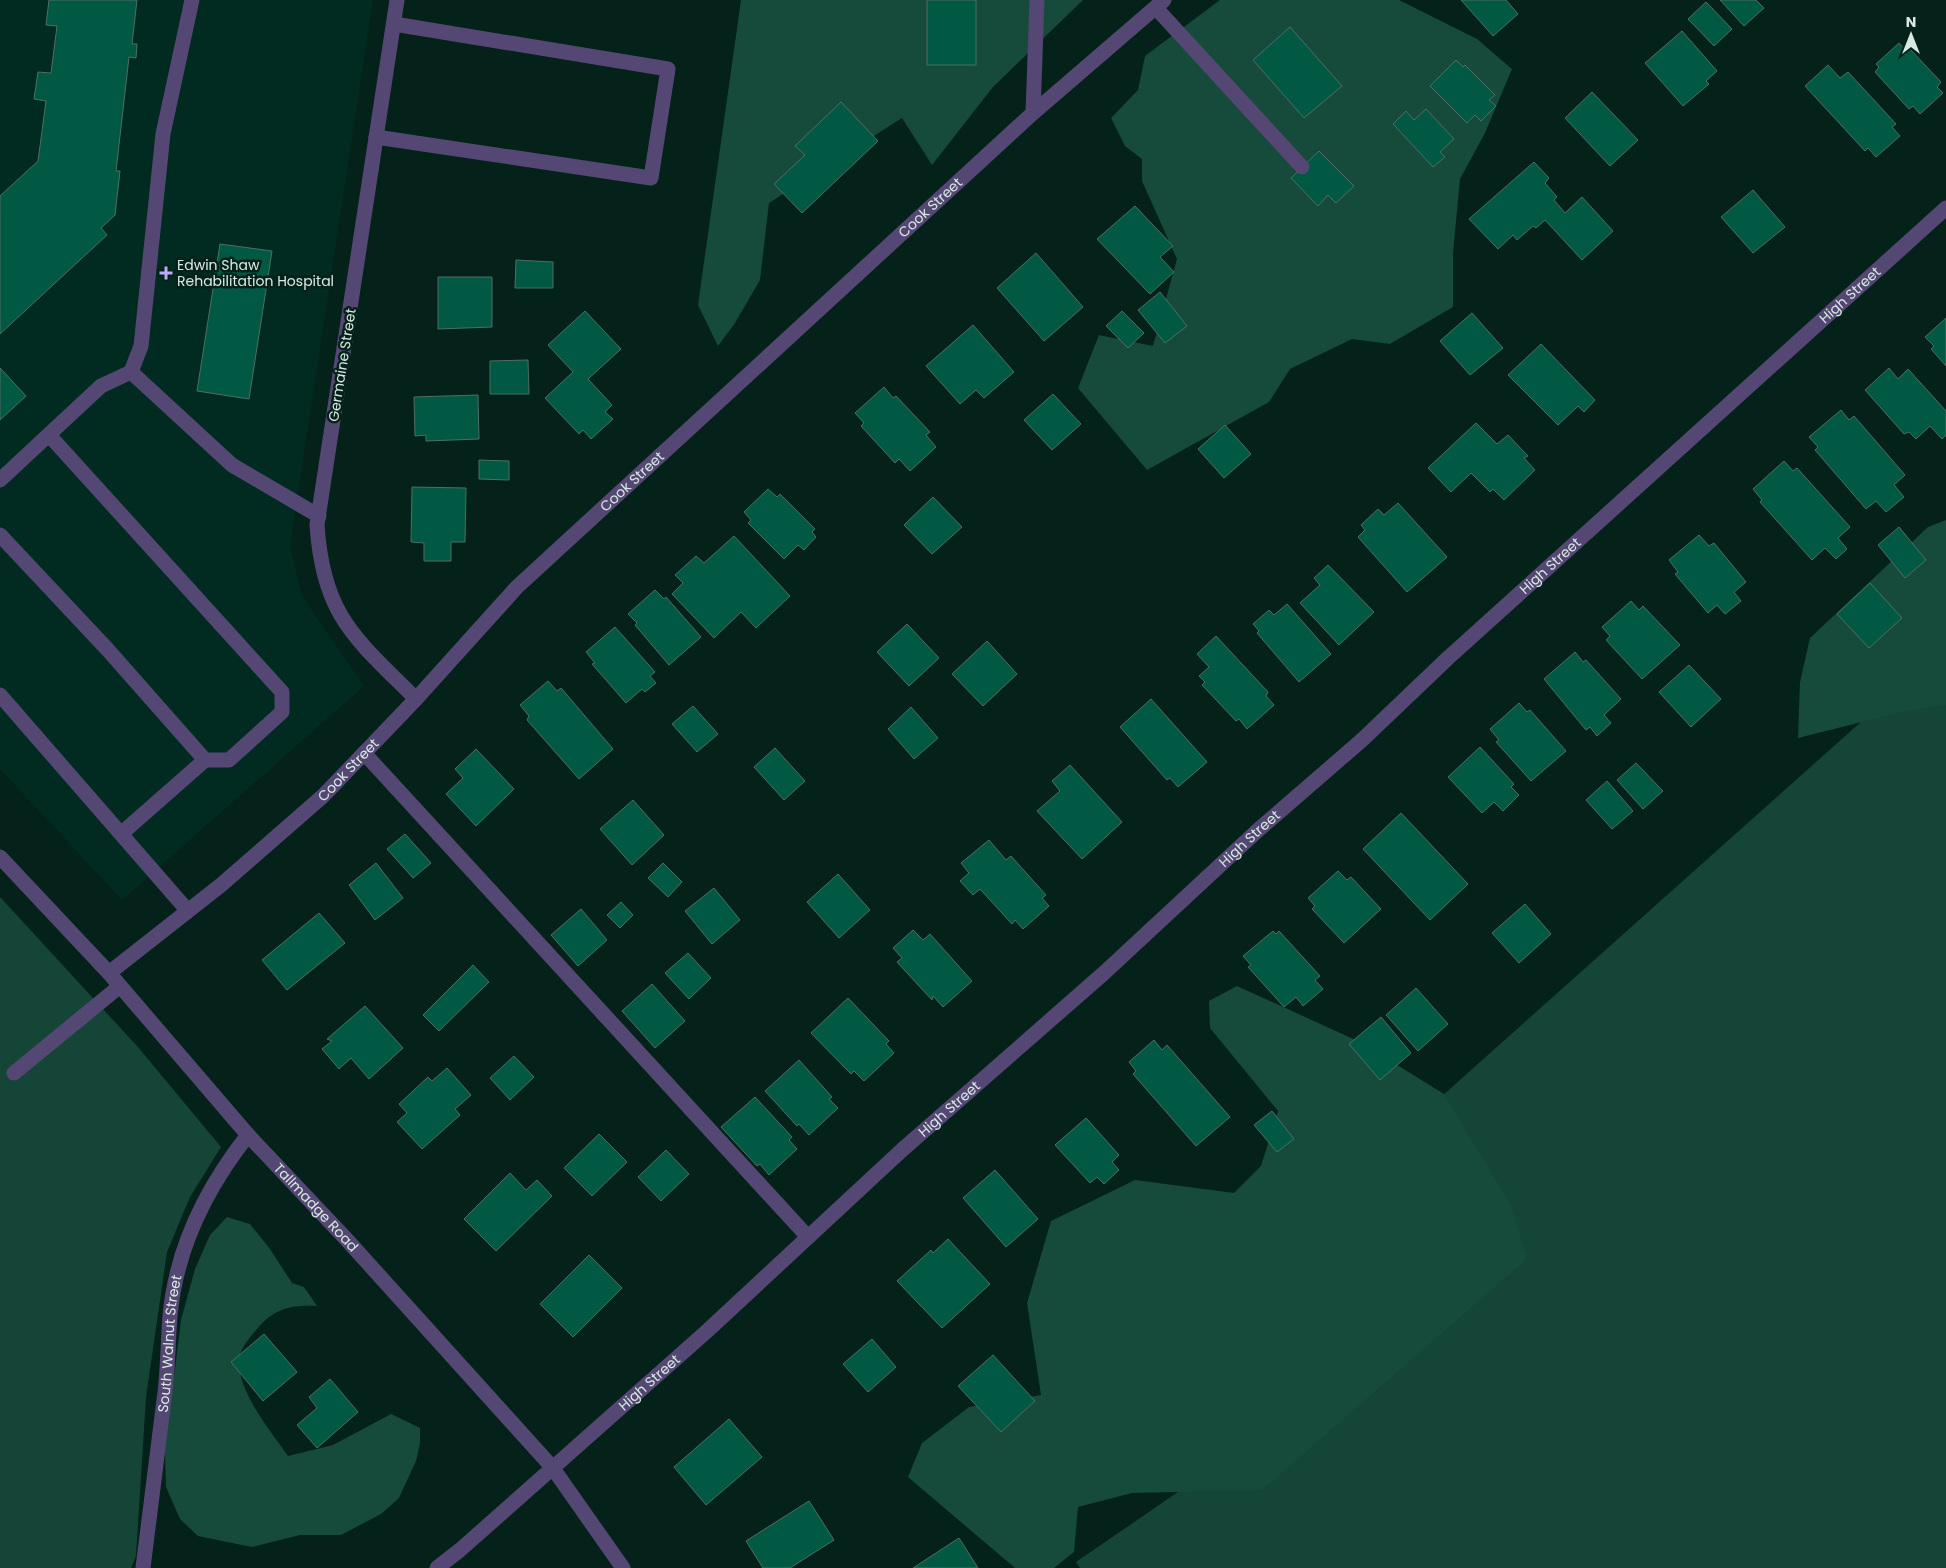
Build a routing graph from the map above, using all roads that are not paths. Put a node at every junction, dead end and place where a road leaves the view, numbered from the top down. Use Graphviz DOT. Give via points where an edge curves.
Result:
graph roads {
  1 [pos="192,0"];
  2 [pos="397,0"];
  3 [pos="1037,0"];
  4 [pos="1160,4"];
  5 [pos="394,24"];
  6 [pos="1033,113"];
  7 [pos="376,136"];
  8 [pos="1302,168"];
  9 [pos="1946,208"];
  10 [pos="131,372"];
  11 [pos="49,435"];
  12 [pos="0,480"];
  13 [pos="319,516"];
  14 [pos="0,535"];
  15 [pos="0,695"];
  16 [pos="416,700"];
  17 [pos="364,753"];
  18 [pos="205,760"];
  19 [pos="122,833"];
  20 [pos="0,856"];
  21 [pos="188,911"];
  22 [pos="110,973"];
  23 [pos="120,986"];
  24 [pos="14,1073"];
  25 [pos="248,1135"];
  26 [pos="808,1237"];
  27 [pos="552,1467"];
  28 [pos="453,1562"];
  29 [pos="142,1568"];
  30 [pos="437,1568"];
  31 [pos="623,1568"];
  1 -- 10 [label="street" via="163,134 141,346"];
  2 -- 5 [label="street, Germaine Street"];
  3 -- 6 [label="street"];
  4 -- 6 [label="street, Cook Street"];
  4 -- 8 [label="street"];
  5 -- 7 [label="street, Germaine Street"];
  5 -- 7 [label="street" via="668,69 651,178"];
  6 -- 16 [label="street, Cook Street" via="517,587"];
  7 -- 13 [label="street, Germaine Street"];
  9 -- 26 [label="street, High Street" via="1448,658 1362,740"];
  10 -- 11 [label="street" via="101,386"];
  10 -- 13 [label="street" via="232,465"];
  11 -- 12 [label="street"];
  11 -- 18 [label="street" via="282,692 282,712 229,760"];
  13 -- 16 [label="street, Germaine Street" via="319,555 326,585 338,613 355,638"];
  14 -- 18 [label="street"];
  15 -- 19 [label="street"];
  16 -- 17 [label="street, Cook Street"];
  17 -- 21 [label="street, Cook Street" via="323,796"];
  17 -- 26 [label="street"];
  18 -- 19 [label="street"];
  19 -- 21 [label="street"];
  20 -- 22 [label="street, Tallmadge Road"];
  21 -- 22 [label="street, Cook Street"];
  22 -- 23 [label="street, Tallmadge Road"];
  23 -- 24 [label="street"];
  23 -- 25 [label="street, Tallmadge Road"];
  25 -- 27 [label="street, Tallmadge Road"];
  25 -- 29 [label="street, South Walnut Street" via="223,1166 183,1250 170,1314 166,1389"];
  26 -- 27 [label="street, High Street"];
  27 -- 28 [label="street, High Street"];
  27 -- 31 [label="street, Tallmadge Road"];
  28 -- 30 [label="street, High Street"];
}
